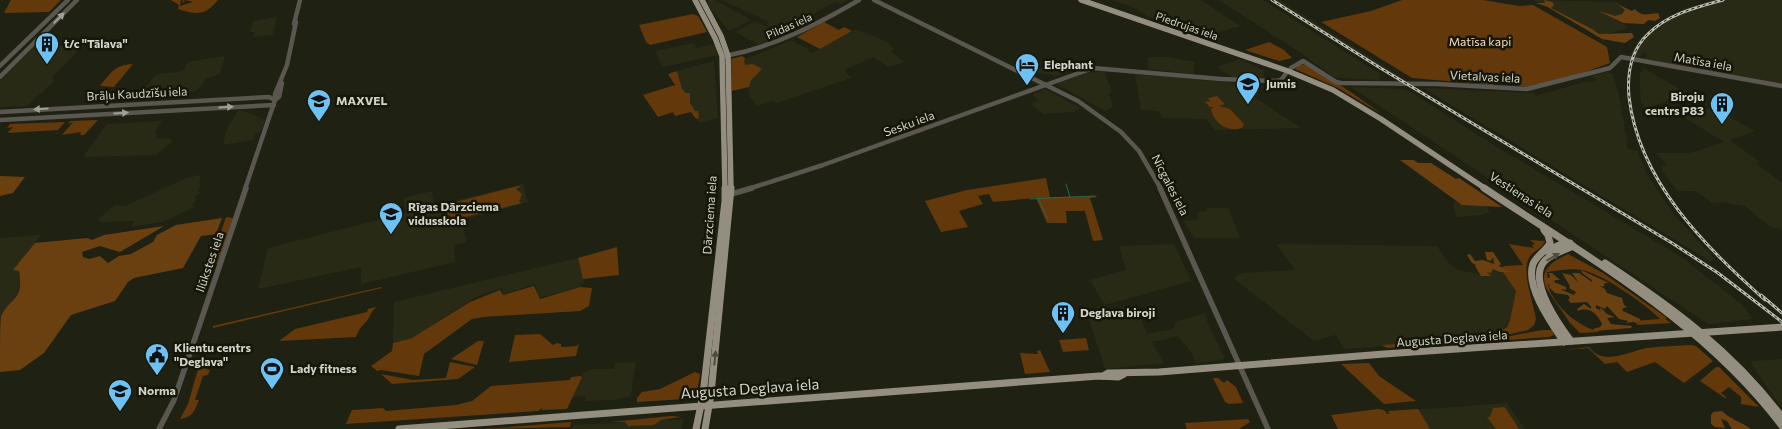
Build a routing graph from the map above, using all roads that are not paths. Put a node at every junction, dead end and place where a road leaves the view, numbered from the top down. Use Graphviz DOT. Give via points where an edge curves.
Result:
graph roads {
  1 [pos="68,0"];
  2 [pos="77,0"];
  3 [pos="300,0"];
  4 [pos="695,0"];
  5 [pos="702,0"];
  6 [pos="859,0"];
  7 [pos="874,0"];
  8 [pos="1080,0"];
  9 [pos="1091,0"];
  10 [pos="725,56"];
  11 [pos="1621,57"];
  12 [pos="0,66"];
  13 [pos="1290,69"];
  14 [pos="0,77"];
  15 [pos="1268,80"];
  16 [pos="282,82"];
  17 [pos="1046,84"];
  18 [pos="1782,86"];
  19 [pos="249,98"];
  20 [pos="274,103"];
  21 [pos="58,108"];
  22 [pos="0,112"];
  23 [pos="13,119"];
  24 [pos="0,120"];
  25 [pos="728,195"];
  26 [pos="1527,217"];
  27 [pos="1573,244"];
  28 [pos="1543,252"];
  29 [pos="1782,327"];
  30 [pos="1568,342"];
  31 [pos="1727,357"];
  32 [pos="1240,366"];
  33 [pos="704,406"];
  34 [pos="1782,416"];
  35 [pos="1782,426"];
  36 [pos="159,429"];
  37 [pos="399,429"];
  38 [pos="696,429"];
  39 [pos="705,429"];
  40 [pos="1268,429"];
  1 -- 12 [label="street"];
  14 -- 2 [label="street, one-way"];
  3 -- 16 [label="street, Ilūkstes iela"];
  4 -- 10 [label="main road, Dārzciema iela"];
  5 -- 10 [label="main road, Dārzciema iela" via="721,36"];
  6 -- 10 [label="street, Pildas iela" via="789,38"];
  7 -- 17 [label="street, Nīcgales iela"];
  8 -- 13 [label="main road, Piedrujas iela"];
  9 -- 13 [label="main road, Piedrujas iela"];
  10 -- 25 [label="main road, Dārzciema iela"];
  11 -- 13 [label="street, Vietalvas iela" via="1610,68 1531,89 1341,83 1303,61"];
  11 -- 18 [label="street, Matīsa iela"];
  13 -- 26 [label="main road, Vestienas iela" via="1355,102"];
  13 -- 27 [label="main road, Vestienas iela" via="1358,101"];
  15 -- 17 [label="street, Sesku iela" via="1221,79 1098,67"];
  16 -- 19 [label="street" via="270,93"];
  16 -- 20 [label="street, Ilūkstes iela" via="279,97"];
  17 -- 25 [label="street, Sesku iela" via="838,160"];
  17 -- 32 [label="street, Nīcgales iela" via="1104,118 1130,141 1146,162 1161,186"];
  19 -- 20 [label="street, Brāļu Kaudzīšu iela" via="269,97"];
  19 -- 21 [label="street, Brāļu Kaudzīšu iela"];
  23 -- 20 [label="street, Brāļu Kaudzīšu iela, one-way"];
  20 -- 36 [label="street, Ilūkstes iela" via="174,400"];
  21 -- 22 [label="street, Brāļu Kaudzīšu iela, one-way"];
  21 -- 23 [label="street" via="63,111 55,115"];
  23 -- 24 [label="street, Brāļu Kaudzīšu iela"];
  25 -- 33 [label="main road, Dārzciema iela"];
  26 -- 27 [label="main road, Vestienas iela"];
  26 -- 28 [label="main road" via="1548,235 1550,243"];
  27 -- 28 [label="main road"];
  30 -- 27 [label="main road, one-way" via="1538,274 1546,260"];
  27 -- 31 [label="main road, Vestienas iela"];
  28 -- 30 [label="main road" via="1532,265 1532,281 1548,318"];
  29 -- 30 [label="main road, Augusta Deglava iela"];
  30 -- 32 [label="main road, Augusta Deglava iela"];
  31 -- 34 [label="main road" via="1759,387"];
  31 -- 35 [label="main road"];
  32 -- 33 [label="main road, Augusta Deglava iela"];
  32 -- 40 [label="street, Nīcgales iela"];
  33 -- 37 [label="main road, Augusta Deglava iela"];
  33 -- 38 [label="main road"];
  33 -- 39 [label="main road"];
}
